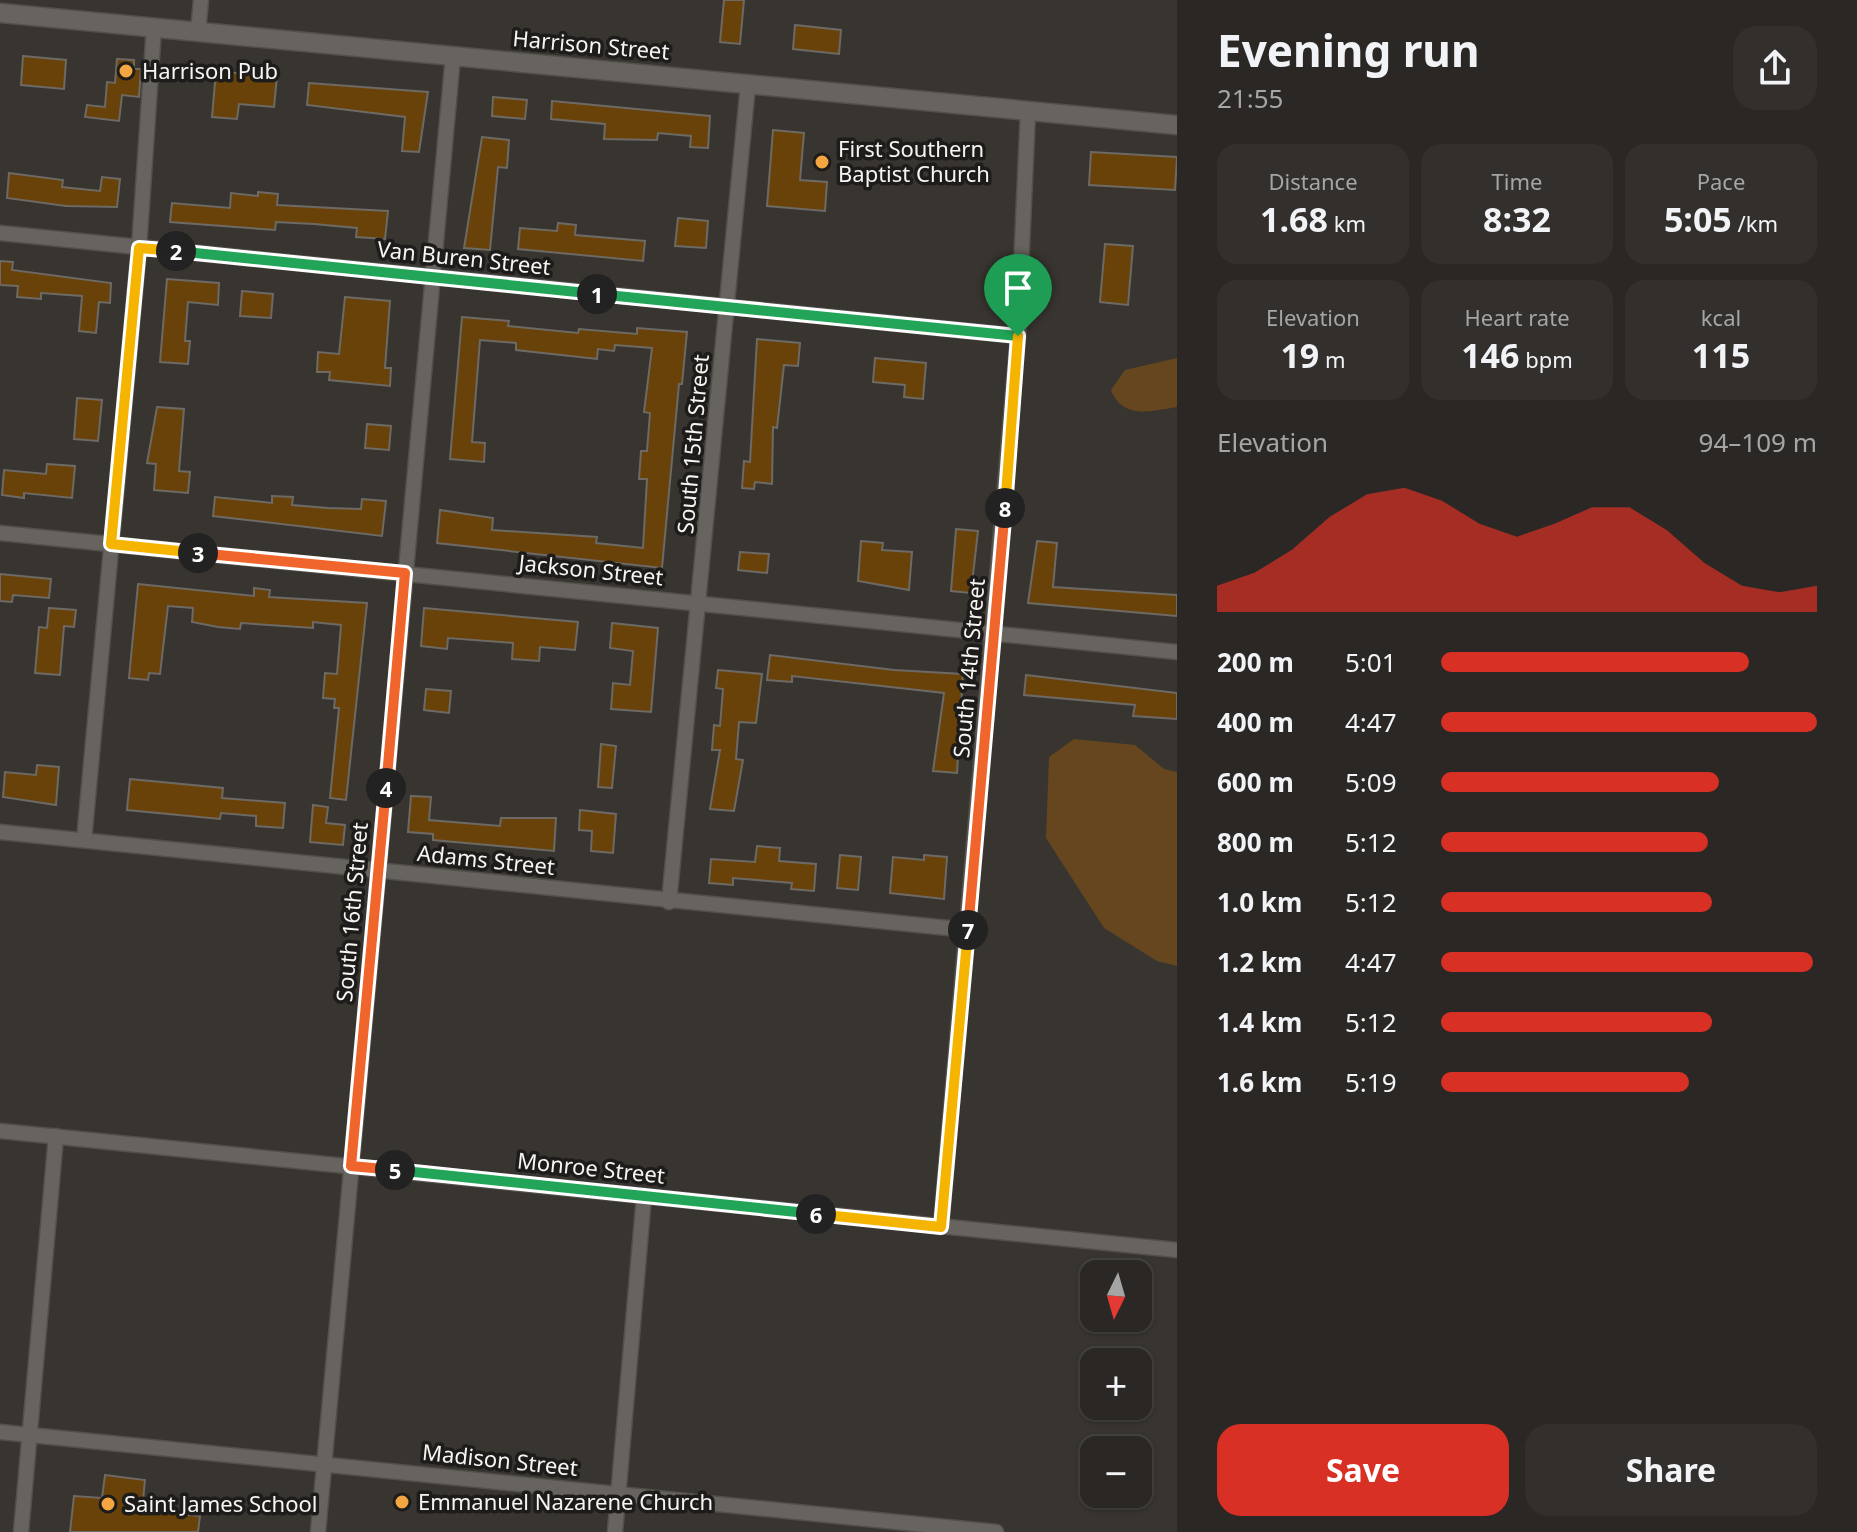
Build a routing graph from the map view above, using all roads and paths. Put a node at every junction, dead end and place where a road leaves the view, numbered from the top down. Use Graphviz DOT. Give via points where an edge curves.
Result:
graph roads {
  1 [pos="201,0"];
  2 [pos="0,13"];
  3 [pos="154,27"];
  4 [pos="198,32"];
  5 [pos="453,56"];
  6 [pos="748,85"];
  7 [pos="1028,111"];
  8 [pos="1177,125"];
  9 [pos="0,233"];
  10 [pos="139,248"];
  11 [pos="431,276"];
  12 [pos="727,307"];
  13 [pos="1018,336"];
  14 [pos="0,533"];
  15 [pos="111,544"];
  16 [pos="405,573"];
  17 [pos="701,603"];
  18 [pos="995,633"];
  19 [pos="1177,652"];
  20 [pos="0,832"];
  21 [pos="84,840"];
  22 [pos="378,870"];
  23 [pos="669,902"];
  24 [pos="968,930"];
  25 [pos="0,1131"];
  26 [pos="56,1136"];
  27 [pos="351,1166"];
  28 [pos="644,1196"];
  29 [pos="941,1227"];
  30 [pos="1177,1250"];
  31 [pos="0,1432"];
  32 [pos="31,1435"];
  33 [pos="324,1464"];
  34 [pos="619,1494"];
  35 [pos="21,1532"];
  36 [pos="318,1532"];
  37 [pos="615,1532"];
  38 [pos="996,1532"];
  1 -- 4 [label="street"];
  2 -- 3 [label="street, Harrison Street"];
  3 -- 4 [label="street, Harrison Street"];
  3 -- 10 [label="street"];
  4 -- 5 [label="street, Harrison Street"];
  5 -- 6 [label="street, Harrison Street"];
  5 -- 11 [label="street, South 16th Street"];
  6 -- 7 [label="street, Harrison Street"];
  6 -- 12 [label="street, South 15th Street"];
  7 -- 8 [label="street, Harrison Street"];
  7 -- 13 [label="street, South 14th Street"];
  9 -- 10 [label="street, Van Buren Street"];
  10 -- 11 [label="street, Van Buren Street"];
  10 -- 15 [label="street"];
  11 -- 12 [label="street, Van Buren Street"];
  11 -- 16 [label="street, South 16th Street"];
  12 -- 13 [label="street, Van Buren Street"];
  12 -- 17 [label="street, South 15th Street"];
  13 -- 18 [label="street, South 14th Street"];
  14 -- 15 [label="street, Jackson Street"];
  15 -- 16 [label="street, Jackson Street"];
  15 -- 21 [label="street"];
  16 -- 17 [label="street, Jackson Street"];
  16 -- 22 [label="street, South 16th Street"];
  17 -- 18 [label="street, Jackson Street"];
  17 -- 23 [label="street, South 15th Street"];
  18 -- 19 [label="street, Jackson Street"];
  18 -- 24 [label="street, South 14th Street"];
  20 -- 21 [label="street, Adams Street"];
  21 -- 22 [label="street, Adams Street"];
  22 -- 23 [label="street, Adams Street"];
  22 -- 27 [label="street, South 16th Street"];
  23 -- 24 [label="street, Adams Street"];
  24 -- 29 [label="street, South 14th Street"];
  25 -- 26 [label="street, Monroe Street"];
  26 -- 27 [label="street, Monroe Street"];
  26 -- 32 [label="street"];
  27 -- 28 [label="street, Monroe Street"];
  27 -- 33 [label="street, South 16th Street"];
  28 -- 29 [label="street, Monroe Street"];
  28 -- 34 [label="street"];
  29 -- 30 [label="street, Monroe Street"];
  31 -- 32 [label="street, Madison Street"];
  32 -- 33 [label="street, Madison Street"];
  32 -- 35 [label="street"];
  33 -- 34 [label="street, Madison Street"];
  33 -- 36 [label="street, South 16th Street"];
  34 -- 37 [label="street"];
  34 -- 38 [label="street, Madison Street"];
}
